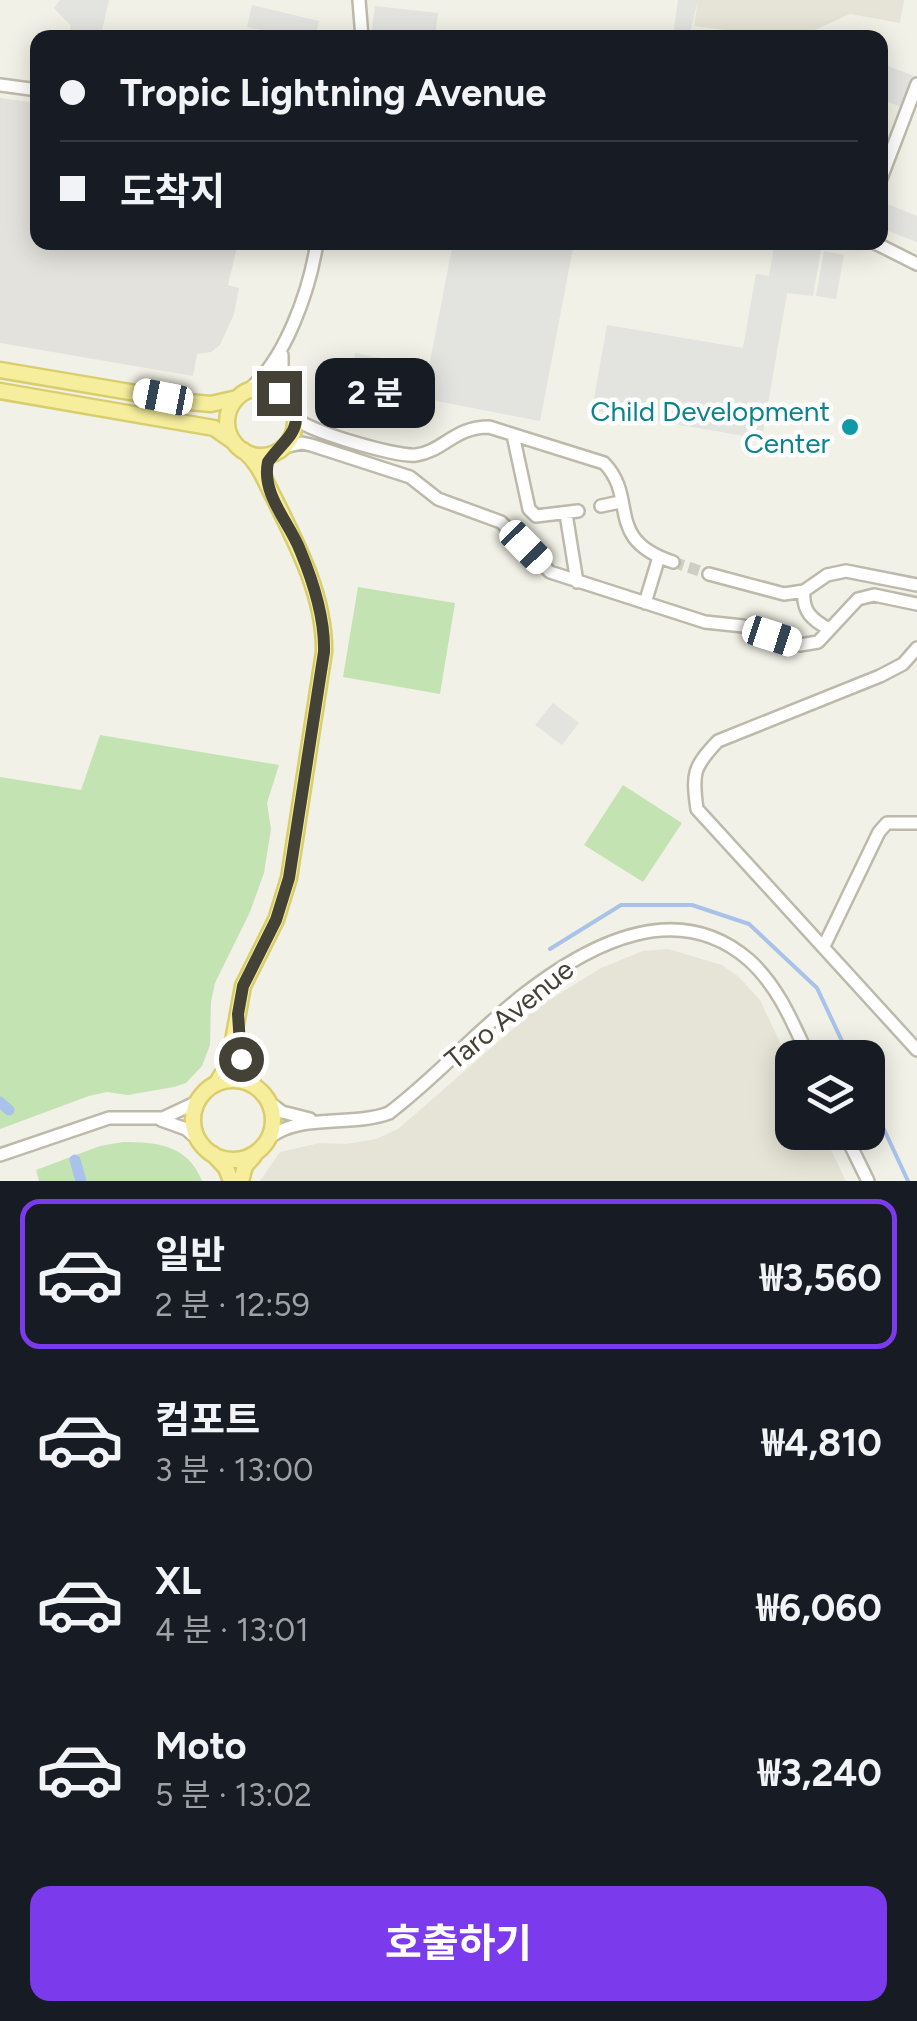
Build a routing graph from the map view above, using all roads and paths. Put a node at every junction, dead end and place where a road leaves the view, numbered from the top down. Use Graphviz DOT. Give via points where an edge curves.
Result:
graph roads {
  1 [pos="359,0"];
  2 [pos="361,30"];
  3 [pos="917,84"];
  4 [pos="0,85"];
  5 [pos="30,89"];
  6 [pos="888,160"];
  7 [pos="316,250"];
  8 [pos="888,250"];
  9 [pos="917,264"];
  10 [pos="284,340"];
  11 [pos="0,370"];
  12 [pos="0,391"];
  13 [pos="242,394"];
  14 [pos="288,400"];
  15 [pos="295,418"];
  16 [pos="513,435"];
  17 [pos="239,446"];
  18 [pos="279,450"];
  19 [pos="267,486"];
  20 [pos="620,502"];
  21 [pos="601,506"];
  22 [pos="659,557"];
  23 [pos="672,562"];
  24 [pos="708,574"];
  25 [pos="577,582"];
  26 [pos="917,585"];
  27 [pos="804,591"];
  28 [pos="645,603"];
  29 [pos="917,604"];
  30 [pos="829,630"];
  31 [pos="917,648"];
  32 [pos="917,823"];
  33 [pos="824,946"];
  34 [pos="238,1014"];
  35 [pos="801,1040"];
  36 [pos="917,1050"];
  37 [pos="216,1084"];
  38 [pos="254,1086"];
  39 [pos="197,1102"];
  40 [pos="270,1104"];
  41 [pos="147,1118"];
  42 [pos="340,1122"];
  43 [pos="270,1136"];
  44 [pos="200,1142"];
  45 [pos="853,1150"];
  46 [pos="256,1152"];
  47 [pos="213,1154"];
  48 [pos="0,1155"];
  49 [pos="231,1181"];
  50 [pos="241,1181"];
  51 [pos="868,1181"];
  1 -- 2 [label="street"];
  3 -- 6 [label="street"];
  4 -- 5 [label="street"];
  7 -- 10 [label="street"];
  8 -- 9 [label="street"];
  10 -- 13 [label="street" via="272,367"];
  10 -- 14 [label="street" via="280,364"];
  11 -- 13 [label="main road" via="189,402 211,404"];
  12 -- 17 [label="main road" via="214,428"];
  13 -- 14 [label="main road" via="269,389"];
  13 -- 17 [label="main road" via="227,424"];
  14 -- 15 [label="main road"];
  15 -- 16 [label="street" via="316,431 415,455 473,427"];
  15 -- 18 [label="main road"];
  16 -- 20 [label="street" via="604,463 615,475"];
  16 -- 25 [label="street" via="529,509 536,516 572,513"];
  17 -- 18 [label="main road" via="264,456"];
  17 -- 19 [label="main road"];
  18 -- 19 [label="main road" via="265,474"];
  18 -- 25 [label="street" via="302,443 410,477 438,500 502,522 550,572"];
  19 -- 34 [label="main road" via="306,564 324,652 289,878 243,986"];
  20 -- 21 [label="street"];
  20 -- 22 [label="street" via="625,525 643,549"];
  22 -- 23 [label="street"];
  22 -- 28 [label="street"];
  24 -- 27 [label="street" via="784,594"];
  25 -- 28 [label="street"];
  26 -- 27 [label="street" via="846,571"];
  27 -- 30 [label="street" via="812,620"];
  28 -- 30 [label="street" via="800,645 818,642"];
  29 -- 30 [label="street" via="874,595 858,600"];
  31 -- 33 [label="street" via="880,676 718,741 692,780 697,809"];
  32 -- 33 [label="street" via="886,823 879,832"];
  33 -- 36 [label="street"];
  34 -- 37 [label="main road" via="229,1063"];
  34 -- 38 [label="main road" via="244,1071"];
  35 -- 42 [label="street, Taro Avenue" via="750,961 700,934 640,931 576,959 526,992 389,1113"];
  37 -- 38 [label="main road" via="237,1080"];
  37 -- 39 [label="main road"];
  38 -- 40 [label="main road"];
  39 -- 41 [label="street" via="178,1114"];
  39 -- 44 [label="main road" via="193,1120"];
  40 -- 42 [label="street" via="294,1116"];
  40 -- 43 [label="main road"];
  41 -- 44 [label="street" via="174,1124"];
  41 -- 48 [label="street" via="109,1118"];
  42 -- 43 [label="street" via="284,1127"];
  43 -- 46 [label="main road"];
  44 -- 47 [label="main road"];
  45 -- 51 [label="street"];
  46 -- 47 [label="main road" via="232,1160"];
  46 -- 50 [label="main road"];
  47 -- 49 [label="main road"];
}
